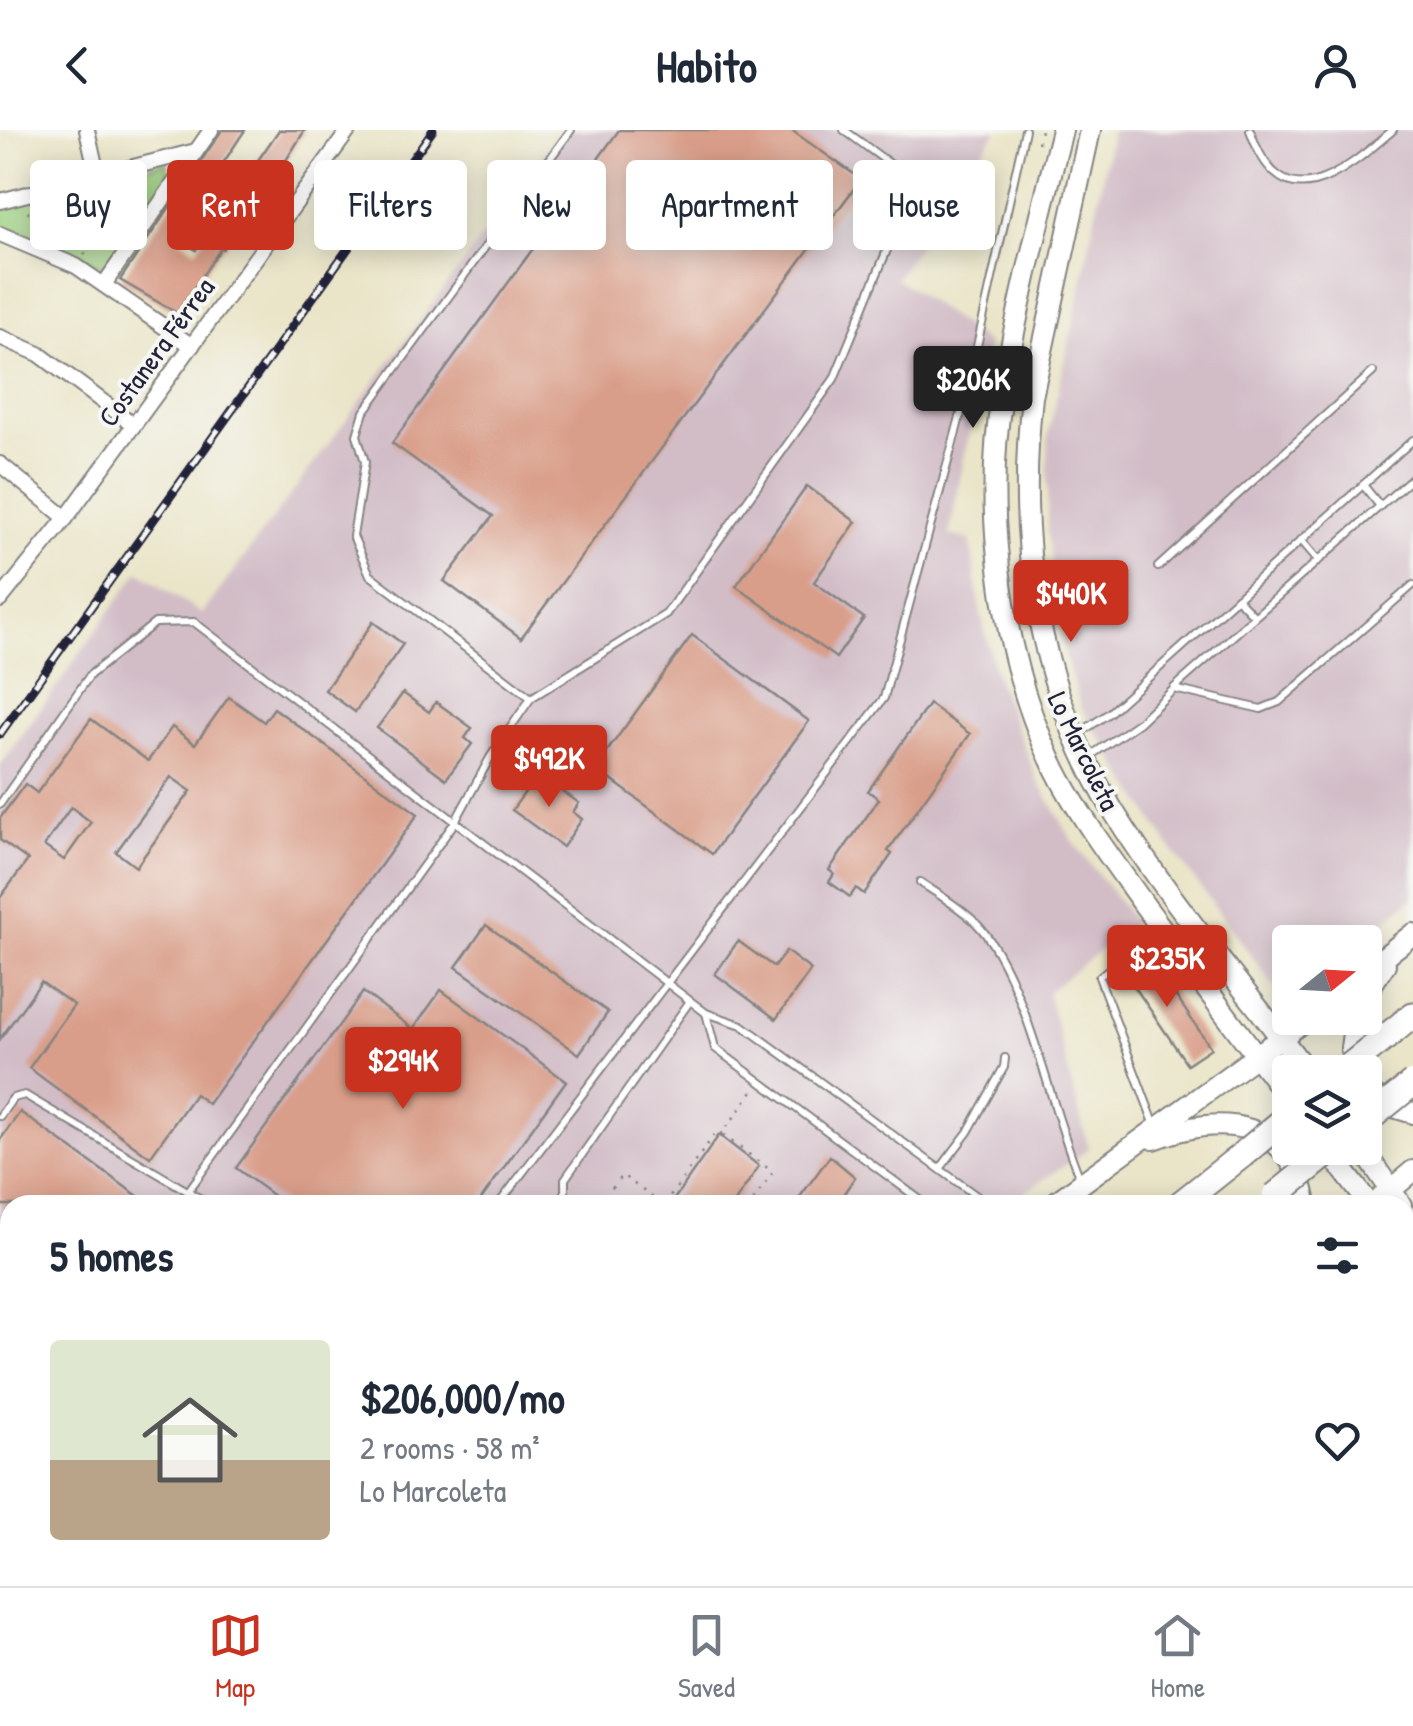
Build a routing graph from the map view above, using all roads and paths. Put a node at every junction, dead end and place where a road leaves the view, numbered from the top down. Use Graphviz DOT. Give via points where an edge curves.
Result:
graph roads {
  1 [pos="87,130"];
  2 [pos="211,130"];
  3 [pos="349,130"];
  4 [pos="571,130"];
  5 [pos="844,130"];
  6 [pos="1025,130"];
  7 [pos="1062,130"];
  8 [pos="1090,130"];
  9 [pos="1392,130"];
  10 [pos="1254,132"];
  11 [pos="196,151"];
  12 [pos="94,160"];
  13 [pos="147,164"];
  14 [pos="30,194"];
  15 [pos="0,201"];
  16 [pos="64,206"];
  17 [pos="0,234"];
  18 [pos="88,250"];
  19 [pos="76,266"];
  20 [pos="105,284"];
  21 [pos="1025,288"];
  22 [pos="1052,300"];
  23 [pos="1016,330"];
  24 [pos="0,336"];
  25 [pos="1044,342"];
  26 [pos="192,346"];
  27 [pos="1372,372"];
  28 [pos="134,425"];
  29 [pos="1413,440"];
  30 [pos="0,464"];
  31 [pos="1413,477"];
  32 [pos="1363,485"];
  33 [pos="1380,506"];
  34 [pos="66,518"];
  35 [pos="1301,540"];
  36 [pos="1318,560"];
  37 [pos="1158,567"];
  38 [pos="1413,585"];
  39 [pos="1,596"];
  40 [pos="1236,598"];
  41 [pos="1254,616"];
  42 [pos="1174,689"];
  43 [pos="531,698"];
  44 [pos="1074,736"];
  45 [pos="1086,760"];
  46 [pos="0,804"];
  47 [pos="454,822"];
  48 [pos="920,882"];
  49 [pos="1169,938"];
  50 [pos="1405,940"];
  51 [pos="1382,958"];
  52 [pos="1382,972"];
  53 [pos="666,982"];
  54 [pos="690,1001"];
  55 [pos="706,1013"];
  56 [pos="1413,1015"];
  57 [pos="1286,1035"];
  58 [pos="1282,1038"];
  59 [pos="1294,1055"];
  60 [pos="1363,1055"];
  61 [pos="1005,1058"];
  62 [pos="1257,1058"];
  63 [pos="1272,1077"];
  64 [pos="760,1082"];
  65 [pos="1413,1083"];
  66 [pos="1382,1102"];
  67 [pos="1382,1108"];
  68 [pos="1413,1113"];
  69 [pos="0,1116"];
  70 [pos="1156,1130"];
  71 [pos="1272,1130"];
  72 [pos="722,1134"];
  73 [pos="1129,1149"];
  74 [pos="1313,1165"];
  75 [pos="1340,1165"];
  76 [pos="1374,1165"];
  77 [pos="940,1169"];
  78 [pos="1413,1171"];
  79 [pos="1082,1182"];
  80 [pos="189,1190"];
  81 [pos="197,1195"];
  82 [pos="506,1195"];
  83 [pos="564,1195"];
  84 [pos="607,1195"];
  85 [pos="649,1195"];
  86 [pos="670,1195"];
  87 [pos="757,1195"];
  88 [pos="913,1195"];
  89 [pos="975,1195"];
  90 [pos="1065,1195"];
  91 [pos="1192,1195"];
  92 [pos="1275,1195"];
  93 [pos="1303,1195"];
  94 [pos="1364,1195"];
  95 [pos="1396,1195"];
  96 [pos="1398,1195"];
  1 -- 12 [label="street"];
  2 -- 11 [label="street"];
  3 -- 26 [label="street, Costanera Férrea"];
  4 -- 43 [label="lane" via="358,423 365,462 353,536 370,575"];
  5 -- 43 [label="lane" via="901,172 910,194 834,378 666,614"];
  6 -- 53 [label="lane" via="967,391 884,698"];
  7 -- 21 [label="main road, Lo Marcoleta"];
  8 -- 22 [label="main road, Lo Marcoleta"];
  9 -- 10 [label="lane" via="1342,172 1308,183 1277,172 1260,155"];
  11 -- 13 [label="street"];
  11 -- 20 [label="street"];
  14 -- 15 [label="street"];
  16 -- 16 [label="path" via="43,192 32,199 28,214 37,226 52,228"];
  17 -- 19 [label="street"];
  18 -- 19 [label="path"];
  19 -- 20 [label="street"];
  20 -- 26 [label="street"];
  21 -- 22 [label="main road"];
  21 -- 23 [label="main road, Lo Marcoleta"];
  22 -- 25 [label="main road, Lo Marcoleta"];
  23 -- 25 [label="main road"];
  23 -- 49 [label="main road, Lo Marcoleta" via="996,467 1001,576 1016,655 1038,732 1060,777"];
  24 -- 28 [label="street" via="39,354"];
  25 -- 44 [label="main road, Lo Marcoleta" via="1028,431 1026,533 1038,620"];
  26 -- 28 [label="street, Costanera Férrea"];
  27 -- 37 [label="lane"];
  28 -- 34 [label="street, Costanera Férrea"];
  29 -- 32 [label="lane"];
  30 -- 34 [label="street"];
  31 -- 33 [label="lane"];
  32 -- 33 [label="lane"];
  32 -- 35 [label="lane"];
  33 -- 36 [label="lane"];
  34 -- 39 [label="street, Costanera Férrea"];
  35 -- 36 [label="lane"];
  35 -- 40 [label="lane"];
  36 -- 41 [label="lane"];
  38 -- 42 [label="lane" via="1279,702 1262,709"];
  40 -- 41 [label="lane"];
  40 -- 44 [label="lane" via="1109,713"];
  41 -- 42 [label="lane"];
  42 -- 45 [label="lane"];
  43 -- 47 [label="lane"];
  44 -- 45 [label="main road, Lo Marcoleta"];
  45 -- 58 [label="main road, Lo Marcoleta" via="1132,840"];
  46 -- 47 [label="lane" via="90,675 155,622 169,620 194,622"];
  47 -- 53 [label="lane"];
  47 -- 80 [label="lane"];
  48 -- 79 [label="lane" via="978,925 998,953"];
  49 -- 62 [label="main road, Lo Marcoleta"];
  49 -- 70 [label="lane" via="1134,948 1099,977"];
  50 -- 51 [label="main road"];
  50 -- 52 [label="main road"];
  53 -- 54 [label="lane"];
  53 -- 82 [label="lane"];
  54 -- 55 [label="lane"];
  54 -- 83 [label="lane" via="564,1179"];
  55 -- 64 [label="lane" via="715,1048"];
  55 -- 77 [label="lane" via="742,1025"];
  56 -- 60 [label="highway, bridge"];
  57 -- 58 [label="main road"];
  58 -- 59 [label="main road, Lo Marcoleta"];
  58 -- 62 [label="main road"];
  61 -- 77 [label="lane" via="968,1132"];
  62 -- 63 [label="main road, Lo Marcoleta"];
  62 -- 70 [label="main road"];
  64 -- 72 [label="path"];
  64 -- 88 [label="lane"];
  65 -- 67 [label="highway, bridge"];
  66 -- 68 [label="main road"];
  69 -- 80 [label="lane" via="13,1098 25,1095"];
  70 -- 73 [label="main road"];
  71 -- 91 [label="highway, bridge"];
  72 -- 86 [label="path"];
  72 -- 87 [label="path" via="773,1172"];
  73 -- 79 [label="main road"];
  73 -- 93 [label="main road" via="1208,1124 1250,1130 1285,1154"];
  74 -- 92 [label="highway, bridge"];
  75 -- 94 [label="main road"];
  76 -- 95 [label="main road"];
  77 -- 89 [label="lane"];
  78 -- 96 [label="main road"];
  79 -- 90 [label="main road"];
  80 -- 81 [label="lane"];
  84 -- 85 [label="path" via="622,1175"];
}
